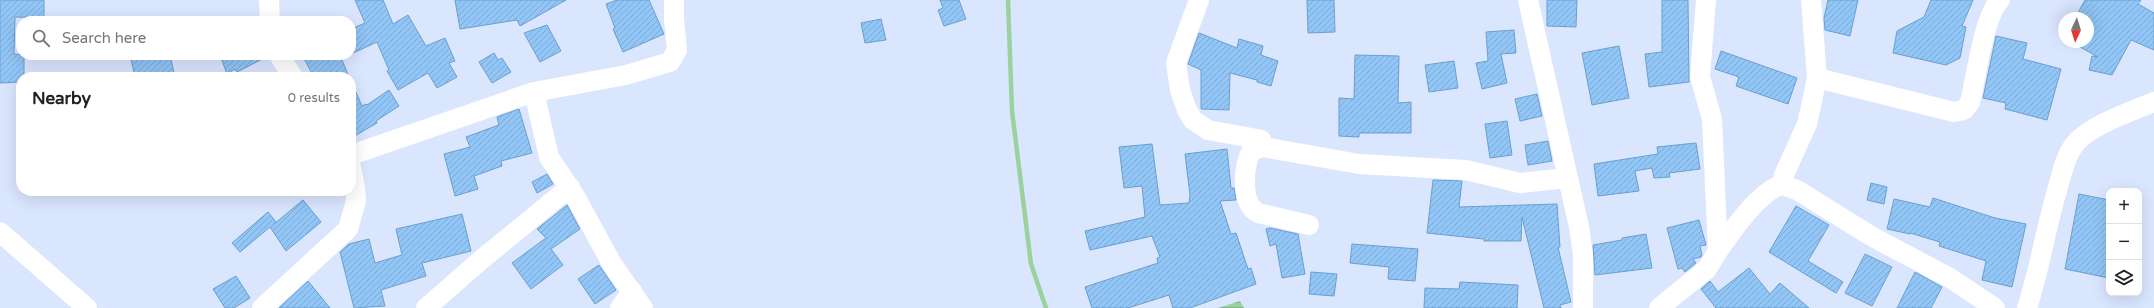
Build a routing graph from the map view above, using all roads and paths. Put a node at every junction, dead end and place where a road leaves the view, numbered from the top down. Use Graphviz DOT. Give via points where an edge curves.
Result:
graph roads {
  1 [pos="270,0"];
  2 [pos="674,0"];
  3 [pos="1199,0"];
  4 [pos="1528,0"];
  5 [pos="1706,0"];
  6 [pos="1811,0"];
  7 [pos="2000,0"];
  8 [pos="270,16"];
  9 [pos="282,60"];
  10 [pos="290,72"];
  11 [pos="1817,78"];
  12 [pos="534,92"];
  13 [pos="2154,102"];
  14 [pos="1264,147"];
  15 [pos="356,153"];
  16 [pos="1567,178"];
  17 [pos="1782,185"];
  18 [pos="570,187"];
  19 [pos="356,196"];
  20 [pos="1309,225"];
  21 [pos="0,232"];
  22 [pos="1718,251"];
  23 [pos="632,291"];
  24 [pos="87,308"];
  25 [pos="262,308"];
  26 [pos="426,308"];
  27 [pos="620,308"];
  28 [pos="643,308"];
  29 [pos="1583,308"];
  30 [pos="1659,308"];
  31 [pos="1996,308"];
  32 [pos="2027,308"];
  1 -- 8 [label="street"];
  2 -- 12 [label="street" via="677,50 670,62 626,75"];
  3 -- 14 [label="street" via="1176,63 1180,90 1187,110 1193,120 1208,130 1261,140"];
  4 -- 16 [label="street"];
  5 -- 22 [label="street" via="1700,77 1712,119"];
  6 -- 11 [label="street"];
  7 -- 11 [label="street" via="1995,5 1985,33 1970,102 1964,110 1954,112"];
  9 -- 10 [label="street"];
  11 -- 17 [label="street" via="1807,124"];
  12 -- 15 [label="street"];
  12 -- 18 [label="street" via="549,157"];
  13 -- 32 [label="street" via="2088,132 2074,144 2064,165"];
  14 -- 16 [label="street" via="1360,164 1466,170 1520,183"];
  14 -- 20 [label="street" via="1252,150 1248,161 1246,199 1251,209 1263,215"];
  16 -- 29 [label="street" via="1580,227"];
  17 -- 22 [label="street" via="1770,191 1754,206"];
  17 -- 31 [label="street" via="1796,190 1871,236 1950,278"];
  18 -- 23 [label="street" via="612,264"];
  18 -- 26 [label="street"];
  19 -- 25 [label="street" via="348,229"];
  21 -- 24 [label="street"];
  22 -- 30 [label="street" via="1707,268"];
  23 -- 27 [label="street"];
  23 -- 28 [label="street"];
}
